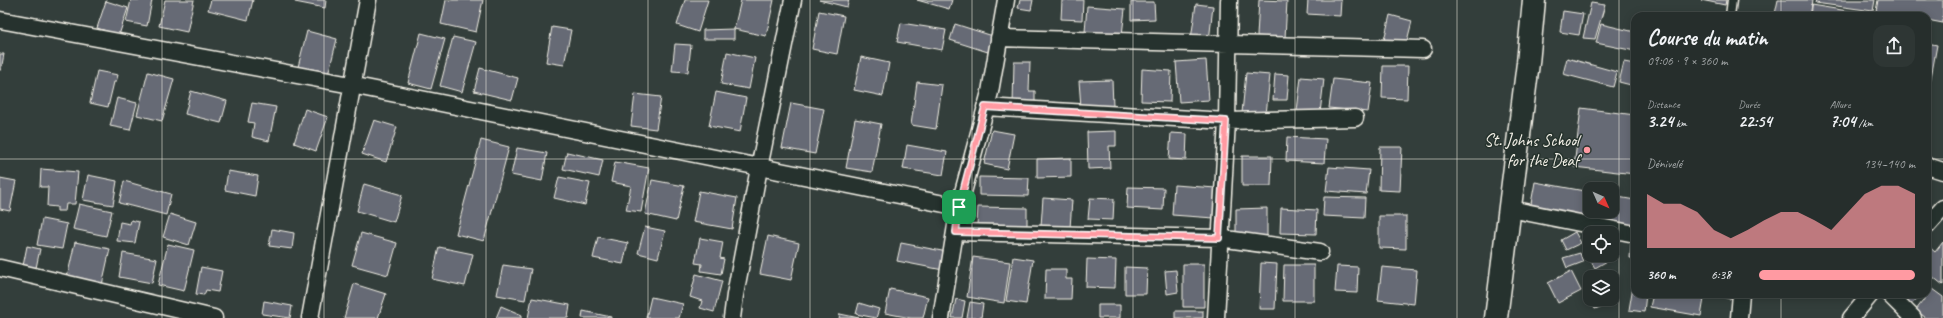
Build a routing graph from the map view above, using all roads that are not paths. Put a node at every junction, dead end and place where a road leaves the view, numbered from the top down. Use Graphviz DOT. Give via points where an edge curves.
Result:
graph roads {
  1 [pos="368,0"];
  2 [pos="793,0"];
  3 [pos="1006,0"];
  4 [pos="1229,0"];
  5 [pos="1534,0"];
  6 [pos="1732,0"];
  7 [pos="1730,12"];
  8 [pos="0,20"];
  9 [pos="999,38"];
  10 [pos="1229,44"];
  11 [pos="1423,49"];
  12 [pos="351,86"];
  13 [pos="985,107"];
  14 [pos="1355,118"];
  15 [pos="1226,121"];
  16 [pos="1931,167"];
  17 [pos="759,168"];
  18 [pos="1943,171"];
  19 [pos="959,207"];
  20 [pos="1943,208"];
  21 [pos="1510,209"];
  22 [pos="1931,222"];
  23 [pos="956,232"];
  24 [pos="1631,233"];
  25 [pos="1219,238"];
  26 [pos="1320,252"];
  27 [pos="0,268"];
  28 [pos="1741,298"];
  29 [pos="1867,298"];
  30 [pos="1894,298"];
  31 [pos="214,318"];
  32 [pos="310,318"];
  33 [pos="732,318"];
  34 [pos="941,318"];
  35 [pos="1216,318"];
  36 [pos="1496,318"];
  37 [pos="1739,318"];
  38 [pos="1851,318"];
  39 [pos="1913,318"];
  1 -- 12 [label="street"];
  2 -- 17 [label="street"];
  3 -- 9 [label="street"];
  4 -- 10 [label="street"];
  5 -- 21 [label="street"];
  6 -- 7 [label="lane"];
  8 -- 12 [label="street"];
  9 -- 10 [label="street"];
  9 -- 13 [label="street"];
  10 -- 11 [label="street"];
  10 -- 15 [label="street"];
  12 -- 17 [label="street"];
  12 -- 32 [label="street"];
  13 -- 15 [label="street"];
  13 -- 19 [label="street"];
  14 -- 15 [label="street"];
  15 -- 25 [label="street"];
  16 -- 18 [label="street"];
  17 -- 19 [label="street"];
  17 -- 33 [label="street"];
  19 -- 23 [label="street"];
  20 -- 22 [label="street"];
  21 -- 24 [label="street"];
  21 -- 36 [label="street"];
  23 -- 25 [label="street"];
  23 -- 34 [label="street"];
  25 -- 26 [label="street"];
  25 -- 35 [label="street"];
  27 -- 31 [label="street"];
  28 -- 37 [label="street"];
  29 -- 38 [label="street"];
  30 -- 39 [label="street"];
}
